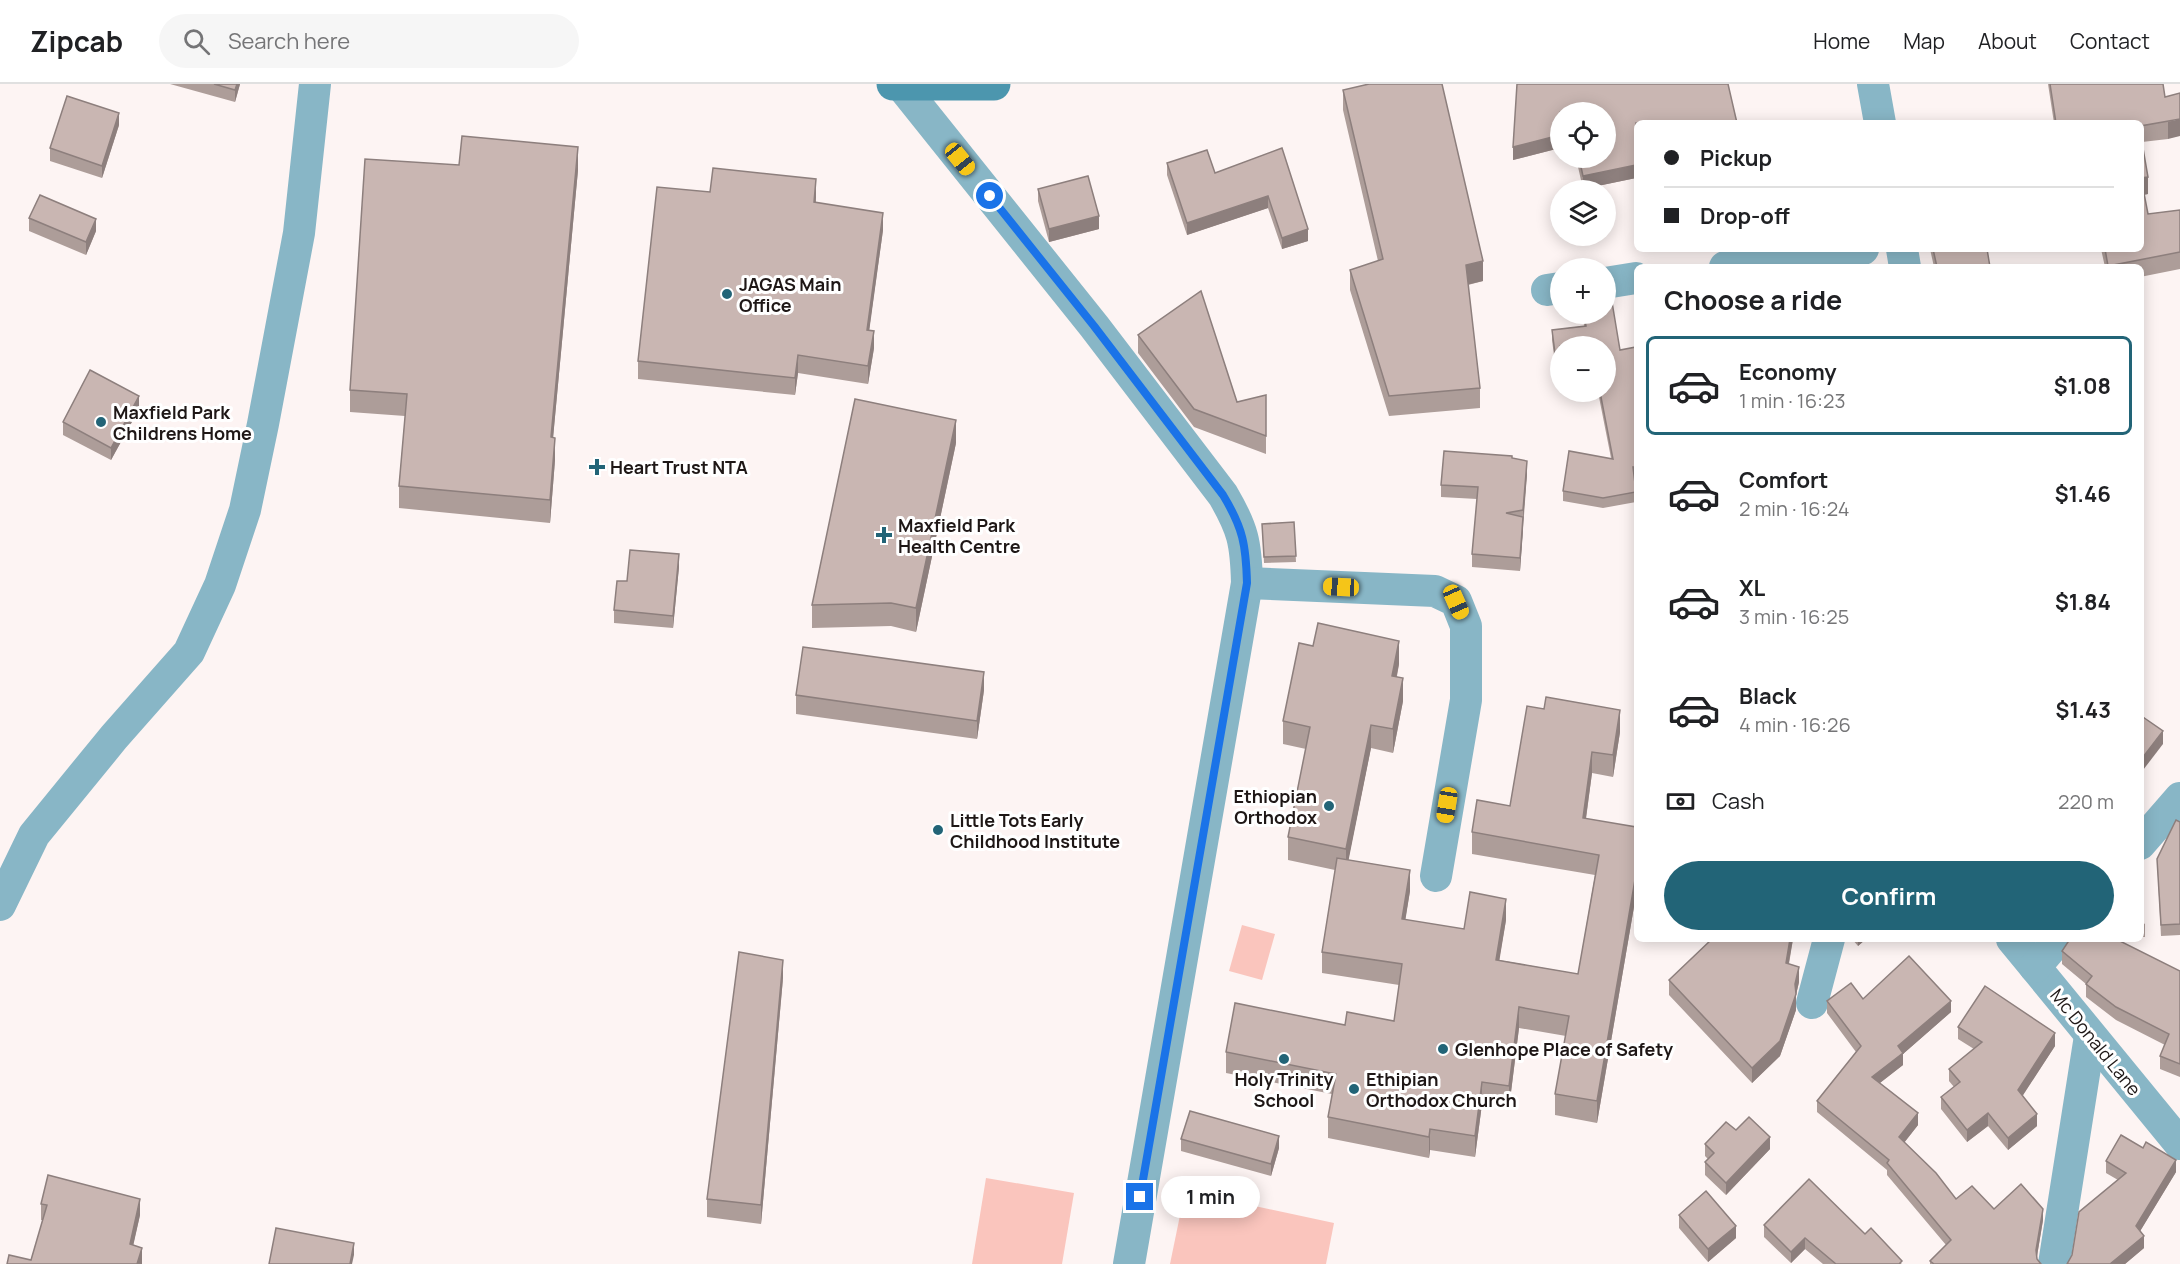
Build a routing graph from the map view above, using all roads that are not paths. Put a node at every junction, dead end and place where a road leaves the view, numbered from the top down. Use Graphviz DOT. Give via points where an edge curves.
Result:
graph roads {
  1 [pos="315,84"];
  2 [pos="893,84"];
  3 [pos="994,84"];
  4 [pos="1873,84"];
  5 [pos="901,85"];
  6 [pos="1879,120"];
  7 [pos="1840,252"];
  8 [pos="1748,264"];
  9 [pos="1634,278"];
  10 [pos="1616,281"];
  11 [pos="1247,583"];
  12 [pos="2180,798"];
  13 [pos="2144,839"];
  14 [pos="1436,876"];
  15 [pos="0,905"];
  16 [pos="1828,942"];
  17 [pos="2014,942"];
  18 [pos="2056,942"];
  19 [pos="2035,967"];
  20 [pos="1812,1003"];
  21 [pos="2090,1036"];
  22 [pos="2180,1144"];
  23 [pos="1129,1264"];
  24 [pos="2054,1264"];
  1 -- 15 [label="street" via="293,266 244,510 220,585 189,652 34,835"];
  2 -- 5 [label="main road"];
  3 -- 5 [label="main road"];
  4 -- 6 [label="street"];
  5 -- 11 [label="street" via="1223,495 1239,522 1246,552"];
  7 -- 8 [label="street"];
  9 -- 10 [label="street"];
  11 -- 14 [label="street" via="1435,591 1456,602 1466,626 1466,700"];
  11 -- 23 [label="street"];
  12 -- 13 [label="street"];
  16 -- 20 [label="street"];
  17 -- 19 [label="street, Mc Donald Lane"];
  18 -- 19 [label="street"];
  19 -- 21 [label="street, Mc Donald Lane"];
  21 -- 22 [label="street, Mc Donald Lane"];
  21 -- 24 [label="street"];
}
